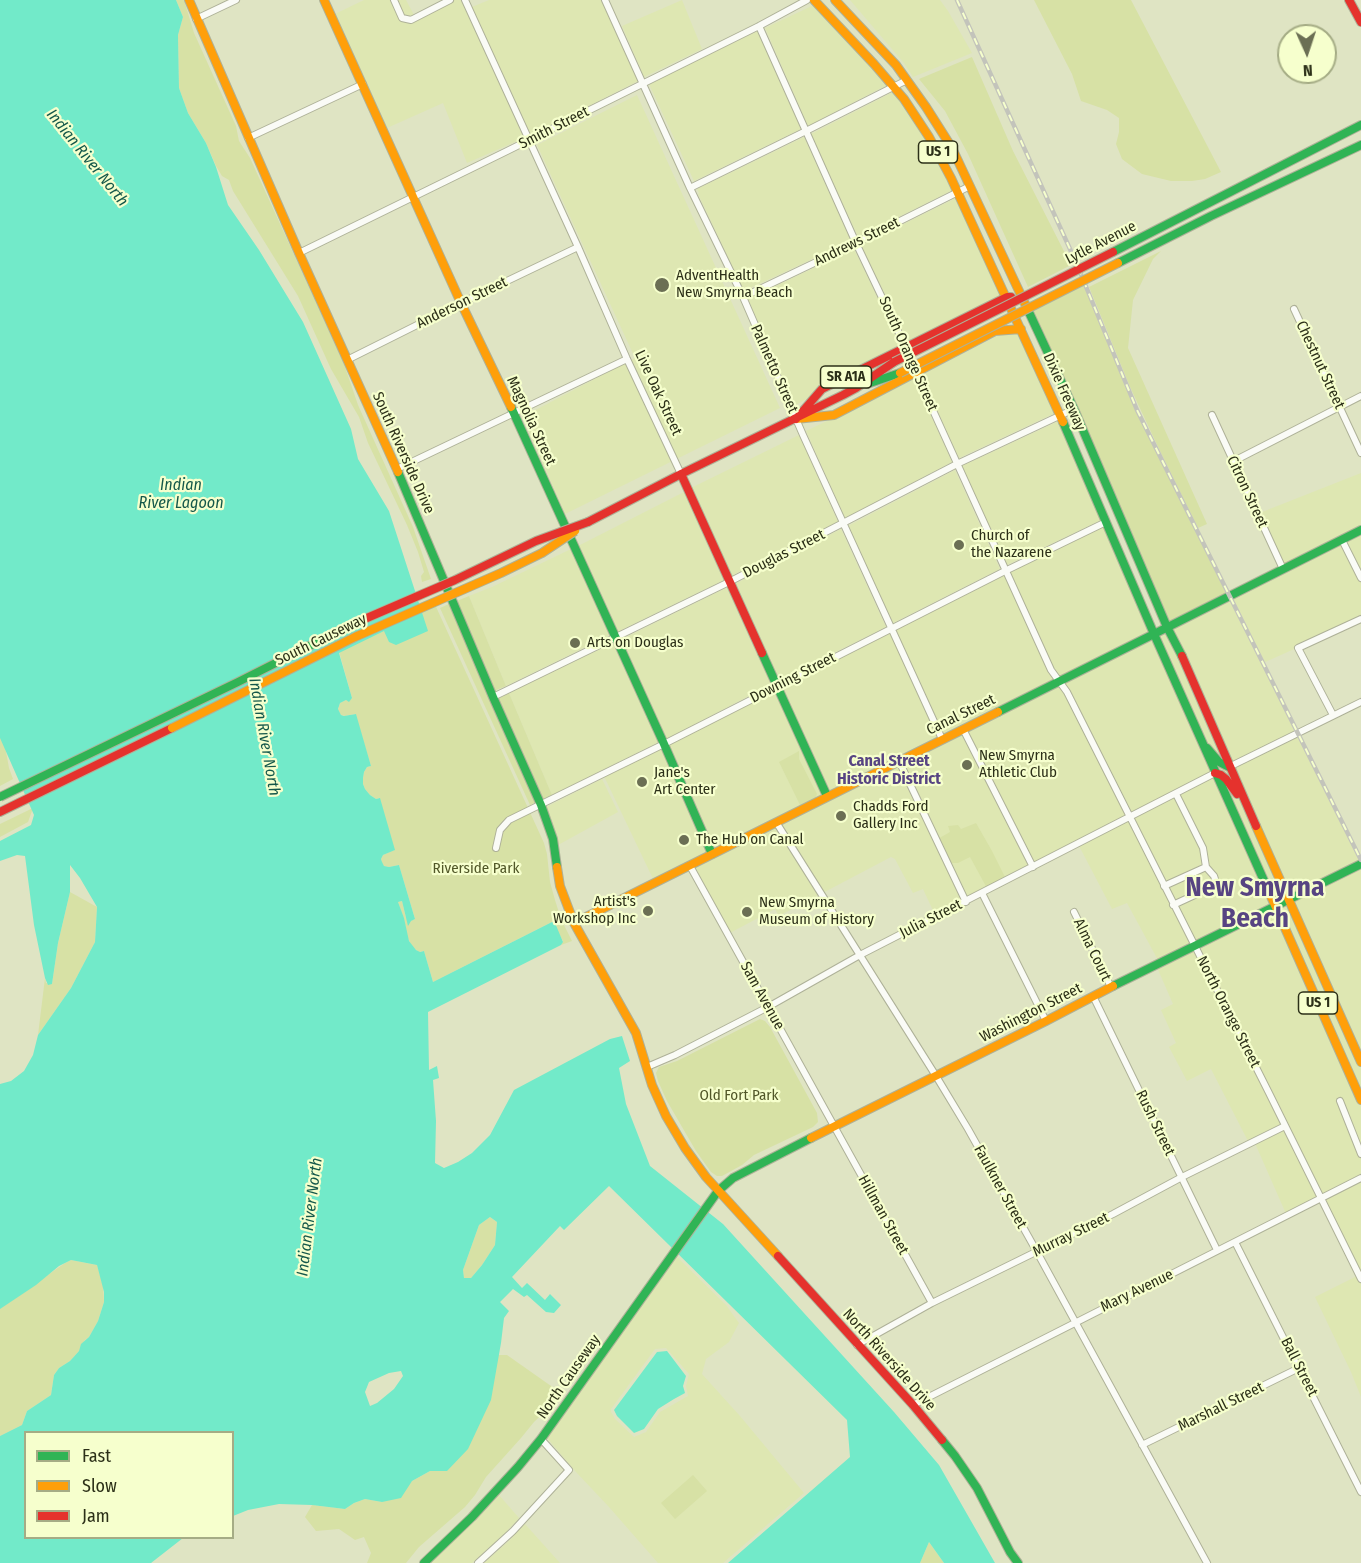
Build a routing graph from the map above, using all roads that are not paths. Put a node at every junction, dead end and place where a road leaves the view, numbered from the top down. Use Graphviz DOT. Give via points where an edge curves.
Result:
graph roads {
  1 [pos="189,0"];
  2 [pos="236,0"];
  3 [pos="324,0"];
  4 [pos="394,0"];
  5 [pos="450,0"];
  6 [pos="465,0"];
  7 [pos="605,0"];
  8 [pos="807,0"];
  9 [pos="814,0"];
  10 [pos="835,0"];
  11 [pos="1349,0"];
  12 [pos="196,19"];
  13 [pos="1361,22"];
  14 [pos="759,26"];
  15 [pos="907,80"];
  16 [pos="643,83"];
  17 [pos="363,84"];
  18 [pos="894,86"];
  19 [pos="1361,125"];
  20 [pos="806,131"];
  21 [pos="248,138"];
  22 [pos="529,140"];
  23 [pos="1361,145"];
  24 [pos="970,186"];
  25 [pos="690,188"];
  26 [pos="958,192"];
  27 [pos="414,198"];
  28 [pos="856,243"];
  29 [pos="578,247"];
  30 [pos="299,253"];
  31 [pos="742,297"];
  32 [pos="1006,297"];
  33 [pos="1022,298"];
  34 [pos="461,303"];
  35 [pos="1294,309"];
  36 [pos="1015,315"];
  37 [pos="1021,329"];
  38 [pos="995,331"];
  39 [pos="906,348"];
  40 [pos="627,359"];
  41 [pos="347,360"];
  42 [pos="916,373"];
  43 [pos="855,388"];
  44 [pos="1361,396"];
  45 [pos="1340,406"];
  46 [pos="1074,409"];
  47 [pos="514,414"];
  48 [pos="1060,415"];
  49 [pos="1212,415"];
  50 [pos="796,419"];
  51 [pos="1361,453"];
  52 [pos="1232,462"];
  53 [pos="957,464"];
  54 [pos="397,469"];
  55 [pos="681,474"];
  56 [pos="588,522"];
  57 [pos="1106,522"];
  58 [pos="843,524"];
  59 [pos="1361,530"];
  60 [pos="1342,540"];
  61 [pos="1283,569"];
  62 [pos="1005,571"];
  63 [pos="1361,578"];
  64 [pos="729,582"];
  65 [pos="1361,619"];
  66 [pos="1167,627"];
  67 [pos="892,629"];
  68 [pos="1154,634"];
  69 [pos="615,638"];
  70 [pos="1059,681"];
  71 [pos="777,686"];
  72 [pos="492,697"];
  73 [pos="1361,702"];
  74 [pos="1333,715"];
  75 [pos="963,729"];
  76 [pos="942,739"];
  77 [pos="1202,742"];
  78 [pos="664,744"];
  79 [pos="899,761"];
  80 [pos="1230,767"];
  81 [pos="1215,773"];
  82 [pos="1176,794"];
  83 [pos="827,796"];
  84 [pos="0,797"];
  85 [pos="541,804"];
  86 [pos="1247,807"];
  87 [pos="0,812"];
  88 [pos="1129,818"];
  89 [pos="776,822"];
  90 [pos="496,848"];
  91 [pos="712,854"];
  92 [pos="1361,864"];
  93 [pos="690,866"];
  94 [pos="1033,867"];
  95 [pos="1206,867"];
  96 [pos="1164,886"];
  97 [pos="982,893"];
  98 [pos="1288,900"];
  99 [pos="966,902"];
  100 [pos="1173,905"];
  101 [pos="1274,907"];
  102 [pos="1074,912"];
  103 [pos="574,923"];
  104 [pos="1194,946"];
  105 [pos="860,955"];
  106 [pos="1111,987"];
  107 [pos="1093,996"];
  108 [pos="768,1007"];
  109 [pos="1046,1021"];
  110 [pos="1361,1062"];
  111 [pos="647,1066"];
  112 [pos="936,1076"];
  113 [pos="1361,1100"];
  114 [pos="1340,1101"];
  115 [pos="834,1126"];
  116 [pos="1285,1126"];
  117 [pos="1361,1154"];
  118 [pos="1182,1177"];
  119 [pos="1361,1178"];
  120 [pos="718,1191"];
  121 [pos="1322,1198"];
  122 [pos="1235,1242"];
  123 [pos="1218,1250"];
  124 [pos="1037,1252"];
  125 [pos="1361,1279"];
  126 [pos="932,1303"];
  127 [pos="1075,1322"];
  128 [pos="857,1345"];
  129 [pos="1299,1368"];
  130 [pos="912,1405"];
  131 [pos="541,1439"];
  132 [pos="1142,1446"];
  133 [pos="1361,1492"];
  134 [pos="424,1563"];
  135 [pos="478,1563"];
  136 [pos="1018,1563"];
  137 [pos="1207,1563"];
  1 -- 12 [label="main road, South Riverside Drive"];
  2 -- 12 [label="street"];
  3 -- 17 [label="main road, Magnolia Street"];
  4 -- 5 [label="street" via="402,18 411,20"];
  6 -- 22 [label="street, Live Oak Street"];
  7 -- 16 [label="street, Palmetto Street"];
  8 -- 14 [label="street, Smith Street"];
  9 -- 18 [label="main road, Dixie Freeway / US 1"];
  10 -- 15 [label="main road, Dixie Freeway / US 1"];
  11 -- 13 [label="main road"];
  12 -- 21 [label="main road, South Riverside Drive"];
  14 -- 16 [label="street, Smith Street"];
  14 -- 20 [label="street, South Orange Street"];
  15 -- 18 [label="street"];
  15 -- 24 [label="main road, Dixie Freeway / US 1" via="944,133"];
  16 -- 22 [label="street, Smith Street"];
  16 -- 25 [label="street, Palmetto Street"];
  17 -- 21 [label="street"];
  17 -- 27 [label="main road, Magnolia Street"];
  18 -- 20 [label="street"];
  18 -- 26 [label="main road, Dixie Freeway / US 1" via="929,137"];
  19 -- 43 [label="main road, Lytle Avenue, bridge" via="894,362"];
  20 -- 25 [label="street"];
  20 -- 28 [label="street, South Orange Street"];
  21 -- 30 [label="main road, South Riverside Drive"];
  22 -- 27 [label="street, Smith Street"];
  22 -- 29 [label="street, Live Oak Street"];
  23 -- 43 [label="main road, Lytle Avenue, bridge" via="900,373"];
  24 -- 26 [label="street, Andrews Street"];
  24 -- 33 [label="main road, Dixie Freeway / US 1"];
  25 -- 31 [label="street, Palmetto Street"];
  26 -- 28 [label="street, Andrews Street"];
  26 -- 32 [label="main road, Dixie Freeway / US 1"];
  27 -- 30 [label="street, Smith Street"];
  27 -- 34 [label="main road, Magnolia Street"];
  28 -- 31 [label="street, Andrews Street"];
  28 -- 39 [label="street, South Orange Street"];
  29 -- 34 [label="street, Anderson Street"];
  29 -- 40 [label="street, Live Oak Street"];
  30 -- 41 [label="main road, South Riverside Drive"];
  31 -- 50 [label="street, Palmetto Street"];
  32 -- 33 [label="main road"];
  32 -- 36 [label="main road, Dixie Freeway / US 1"];
  32 -- 39 [label="main road, SR A1A"];
  33 -- 36 [label="main road"];
  33 -- 46 [label="main road, Dixie Freeway / US 1"];
  34 -- 41 [label="street, Anderson Street"];
  34 -- 47 [label="main road, Magnolia Street"];
  35 -- 45 [label="street, Chestnut Street"];
  36 -- 37 [label="main road, Dixie Freeway / US 1"];
  36 -- 38 [label="main road"];
  37 -- 38 [label="main road, SR A1A"];
  37 -- 48 [label="main road, Dixie Freeway / US 1"];
  38 -- 42 [label="main road, SR A1A"];
  39 -- 42 [label="street, South Orange Street"];
  39 -- 50 [label="main road, SR A1A" via="822,389"];
  40 -- 47 [label="street"];
  40 -- 55 [label="street, Live Oak Street"];
  41 -- 54 [label="main road, South Riverside Drive"];
  42 -- 50 [label="main road, SR A1A" via="834,415"];
  42 -- 53 [label="street, South Orange Street"];
  43 -- 50 [label="main road, Lytle Avenue"];
  44 -- 45 [label="street"];
  45 -- 51 [label="street, Chestnut Street"];
  45 -- 52 [label="street"];
  46 -- 48 [label="street, Douglas Street"];
  46 -- 66 [label="main road, Dixie Freeway / US 1"];
  47 -- 54 [label="street"];
  47 -- 69 [label="main road, Magnolia Street"];
  48 -- 53 [label="street, Douglas Street"];
  48 -- 57 [label="main road, Dixie Freeway / US 1"];
  49 -- 52 [label="street, Citron Street"];
  50 -- 55 [label="main road, Lytle Avenue / SR A1A"];
  50 -- 58 [label="street, Palmetto Street"];
  52 -- 61 [label="street, Citron Street"];
  53 -- 58 [label="street, Douglas Street"];
  53 -- 62 [label="street, South Orange Street"];
  54 -- 72 [label="main road, South Riverside Drive"];
  55 -- 56 [label="main road, South Causeway / SR A1A"];
  55 -- 64 [label="main road, Live Oak Street"];
  56 -- 84 [label="main road, South Causeway / SR A1A, bridge" via="352,624"];
  56 -- 87 [label="main road, South Causeway / SR A1A, bridge" via="542,553 355,637"];
  57 -- 62 [label="street, Downing Street"];
  57 -- 68 [label="main road, Dixie Freeway / US 1"];
  58 -- 64 [label="street, Douglas Street"];
  58 -- 67 [label="street, Palmetto Street"];
  59 -- 60 [label="main road, Canal Street"];
  60 -- 61 [label="main road, Canal Street"];
  60 -- 63 [label="street"];
  61 -- 66 [label="main road, Canal Street"];
  62 -- 67 [label="street, Downing Street"];
  62 -- 70 [label="street, South Orange Street"];
  64 -- 69 [label="street, Douglas Street"];
  64 -- 71 [label="main road, Live Oak Street"];
  65 -- 74 [label="street" via="1298,648"];
  66 -- 68 [label="main road, Canal Street"];
  66 -- 80 [label="main road, Dixie Freeway / US 1"];
  67 -- 71 [label="street, Downing Street"];
  67 -- 76 [label="street, Palmetto Street"];
  68 -- 70 [label="main road, Canal Street"];
  68 -- 77 [label="main road, Dixie Freeway / US 1"];
  69 -- 72 [label="street, Douglas Street"];
  69 -- 78 [label="main road, Magnolia Street"];
  70 -- 75 [label="main road, Canal Street"];
  70 -- 88 [label="street, North Orange Street"];
  71 -- 78 [label="street, Downing Street"];
  71 -- 83 [label="main road, Live Oak Street"];
  72 -- 85 [label="main road, South Riverside Drive"];
  73 -- 74 [label="street"];
  74 -- 80 [label="street"];
  75 -- 76 [label="main road, Canal Street"];
  75 -- 94 [label="street"];
  76 -- 79 [label="main road, Canal Street"];
  77 -- 80 [label="main road" via="1219,762"];
  77 -- 81 [label="main road, Dixie Freeway / US 1"];
  78 -- 85 [label="street, Downing Street"];
  78 -- 91 [label="main road, Magnolia Street"];
  79 -- 83 [label="main road, Canal Street"];
  79 -- 99 [label="street"];
  80 -- 86 [label="main road, Dixie Freeway / US 1"];
  81 -- 82 [label="street, Julia Street"];
  81 -- 86 [label="main road" via="1226,779"];
  81 -- 101 [label="main road, Dixie Freeway / US 1"];
  82 -- 88 [label="street, Julia Street"];
  82 -- 95 [label="street" via="1203,848"];
  83 -- 89 [label="main road, Canal Street"];
  85 -- 90 [label="street, Downing Street" via="509,820 500,831"];
  85 -- 103 [label="main road, South Riverside Drive" via="553,839 560,886"];
  86 -- 98 [label="main road, Dixie Freeway / US 1"];
  88 -- 94 [label="street, Julia Street"];
  88 -- 96 [label="street, North Orange Street"];
  89 -- 91 [label="main road, Canal Street"];
  89 -- 105 [label="street, Faulkner Street"];
  91 -- 93 [label="main road, Canal Street"];
  92 -- 98 [label="main road, Washington Street"];
  93 -- 103 [label="main road, Canal Street"];
  93 -- 108 [label="street, Sam Avenue"];
  94 -- 97 [label="street, Julia Street"];
  95 -- 96 [label="street"];
  95 -- 100 [label="street" via="1214,876 1214,886"];
  96 -- 100 [label="street, North Orange Street"];
  97 -- 99 [label="street, Julia Street"];
  97 -- 109 [label="street"];
  98 -- 101 [label="main road, Washington Street"];
  98 -- 110 [label="main road, US 1"];
  99 -- 105 [label="street, Julia Street"];
  100 -- 104 [label="street, North Orange Street"];
  101 -- 104 [label="main road, Washington Street"];
  101 -- 113 [label="main road, US 1"];
  102 -- 106 [label="street, Alma Court"];
  103 -- 111 [label="main road" via="633,1027"];
  104 -- 106 [label="main road, Washington Street"];
  104 -- 116 [label="street, North Orange Street"];
  105 -- 108 [label="street, Julia Street"];
  105 -- 112 [label="street, Faulkner Street"];
  106 -- 107 [label="main road, Washington Street"];
  107 -- 109 [label="main road, Washington Street"];
  107 -- 118 [label="street, Rush Street"];
  108 -- 111 [label="street, Julia Street"];
  108 -- 115 [label="street, Sam Avenue"];
  109 -- 112 [label="main road, Washington Street"];
  111 -- 120 [label="main road, North Riverside Drive" via="670,1124"];
  112 -- 115 [label="main road, Washington Street"];
  112 -- 124 [label="street, Faulkner Street"];
  114 -- 117 [label="street"];
  115 -- 120 [label="main road, Washington Street" via="733,1178"];
  115 -- 126 [label="street, Hillman Street"];
  116 -- 118 [label="street, Murray Street"];
  116 -- 121 [label="street, North Orange Street"];
  118 -- 123 [label="street, Rush Street"];
  118 -- 124 [label="street, Murray Street"];
  119 -- 121 [label="street, Mary Avenue"];
  120 -- 128 [label="main road, North Riverside Drive"];
  120 -- 131 [label="main road, North Causeway"];
  121 -- 122 [label="street, Mary Avenue"];
  121 -- 125 [label="street, North Orange Street"];
  122 -- 123 [label="street, Mary Avenue"];
  122 -- 129 [label="street, Ball Street"];
  123 -- 127 [label="street, Mary Avenue"];
  124 -- 126 [label="street, Murray Street"];
  124 -- 127 [label="street, Faulkner Street"];
  126 -- 128 [label="street, Murray Street"];
  127 -- 130 [label="street, Mary Avenue"];
  127 -- 132 [label="street, Faulkner Street"];
  128 -- 130 [label="main road, North Riverside Drive"];
  129 -- 132 [label="street, Marshall Street"];
  129 -- 133 [label="street, Ball Street"];
  130 -- 136 [label="main road, North Riverside Drive" via="956,1456"];
  131 -- 134 [label="main road, North Causeway" via="496,1494"];
  131 -- 135 [label="street" via="569,1470"];
  132 -- 137 [label="street, Faulkner Street"];
}
